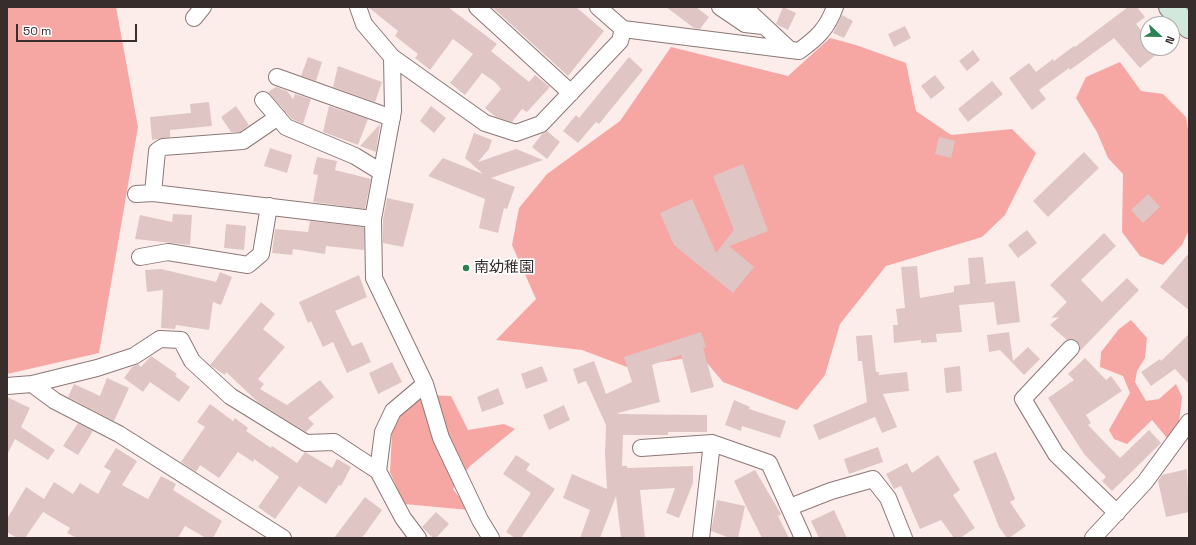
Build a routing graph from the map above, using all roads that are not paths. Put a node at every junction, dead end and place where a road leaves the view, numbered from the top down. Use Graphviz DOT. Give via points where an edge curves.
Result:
graph roads {
  1 [pos="358,7"];
  2 [pos="477,7"];
  3 [pos="598,7"];
  4 [pos="720,7"];
  5 [pos="744,7"];
  6 [pos="835,7"];
  7 [pos="1170,7"];
  8 [pos="763,26"];
  9 [pos="1189,27"];
  10 [pos="623,29"];
  11 [pos="789,49"];
  12 [pos="392,57"];
  13 [pos="277,77"];
  14 [pos="571,93"];
  15 [pos="263,100"];
  16 [pos="278,117"];
  17 [pos="392,118"];
  18 [pos="382,172"];
  19 [pos="153,193"];
  20 [pos="136,194"];
  21 [pos="268,206"];
  22 [pos="373,219"];
  23 [pos="140,257"];
  24 [pos="1071,348"];
  25 [pos="32,384"];
  26 [pos="425,384"];
  27 [pos="7,386"];
  28 [pos="1189,422"];
  29 [pos="712,443"];
  30 [pos="641,448"];
  31 [pos="378,471"];
  32 [pos="790,507"];
  33 [pos="1117,513"];
  34 [pos="283,538"];
  35 [pos="418,538"];
  36 [pos="491,538"];
  37 [pos="701,538"];
  38 [pos="803,538"];
  39 [pos="904,538"];
  40 [pos="1094,538"];
  1 -- 12 [label="street" via="364,24"];
  2 -- 14 [label="street"];
  3 -- 10 [label="street"];
  4 -- 8 [label="street" via="745,24"];
  5 -- 8 [label="street"];
  6 -- 11 [label="street" via="830,20 818,37 799,51"];
  7 -- 9 [label="street"];
  8 -- 11 [label="street"];
  10 -- 11 [label="street"];
  10 -- 14 [label="street" via="620,41"];
  12 -- 14 [label="street" via="484,123 516,133 541,124"];
  12 -- 17 [label="street"];
  13 -- 17 [label="street"];
  15 -- 16 [label="street"];
  16 -- 18 [label="street" via="286,126 355,156"];
  16 -- 19 [label="street" via="243,141 163,146 157,151"];
  17 -- 18 [label="street"];
  18 -- 22 [label="street"];
  19 -- 20 [label="street"];
  19 -- 21 [label="street"];
  21 -- 22 [label="street"];
  21 -- 23 [label="street" via="261,254 248,265 168,252"];
  22 -- 26 [label="street" via="374,278"];
  24 -- 33 [label="street" via="1023,399 1056,454"];
  25 -- 27 [label="street"];
  25 -- 31 [label="street" via="134,356 160,339 181,340 192,361 230,396 306,443 334,442"];
  25 -- 34 [label="street" via="55,401 119,434"];
  26 -- 31 [label="street" via="393,411 383,432"];
  26 -- 36 [label="street" via="441,438"];
  28 -- 33 [label="street" via="1145,482"];
  29 -- 30 [label="street"];
  29 -- 32 [label="street" via="769,463"];
  29 -- 37 [label="street"];
  31 -- 35 [label="street" via="403,518"];
  32 -- 38 [label="street"];
  32 -- 39 [label="street" via="830,491 873,479 888,498"];
  33 -- 40 [label="street"];
}
